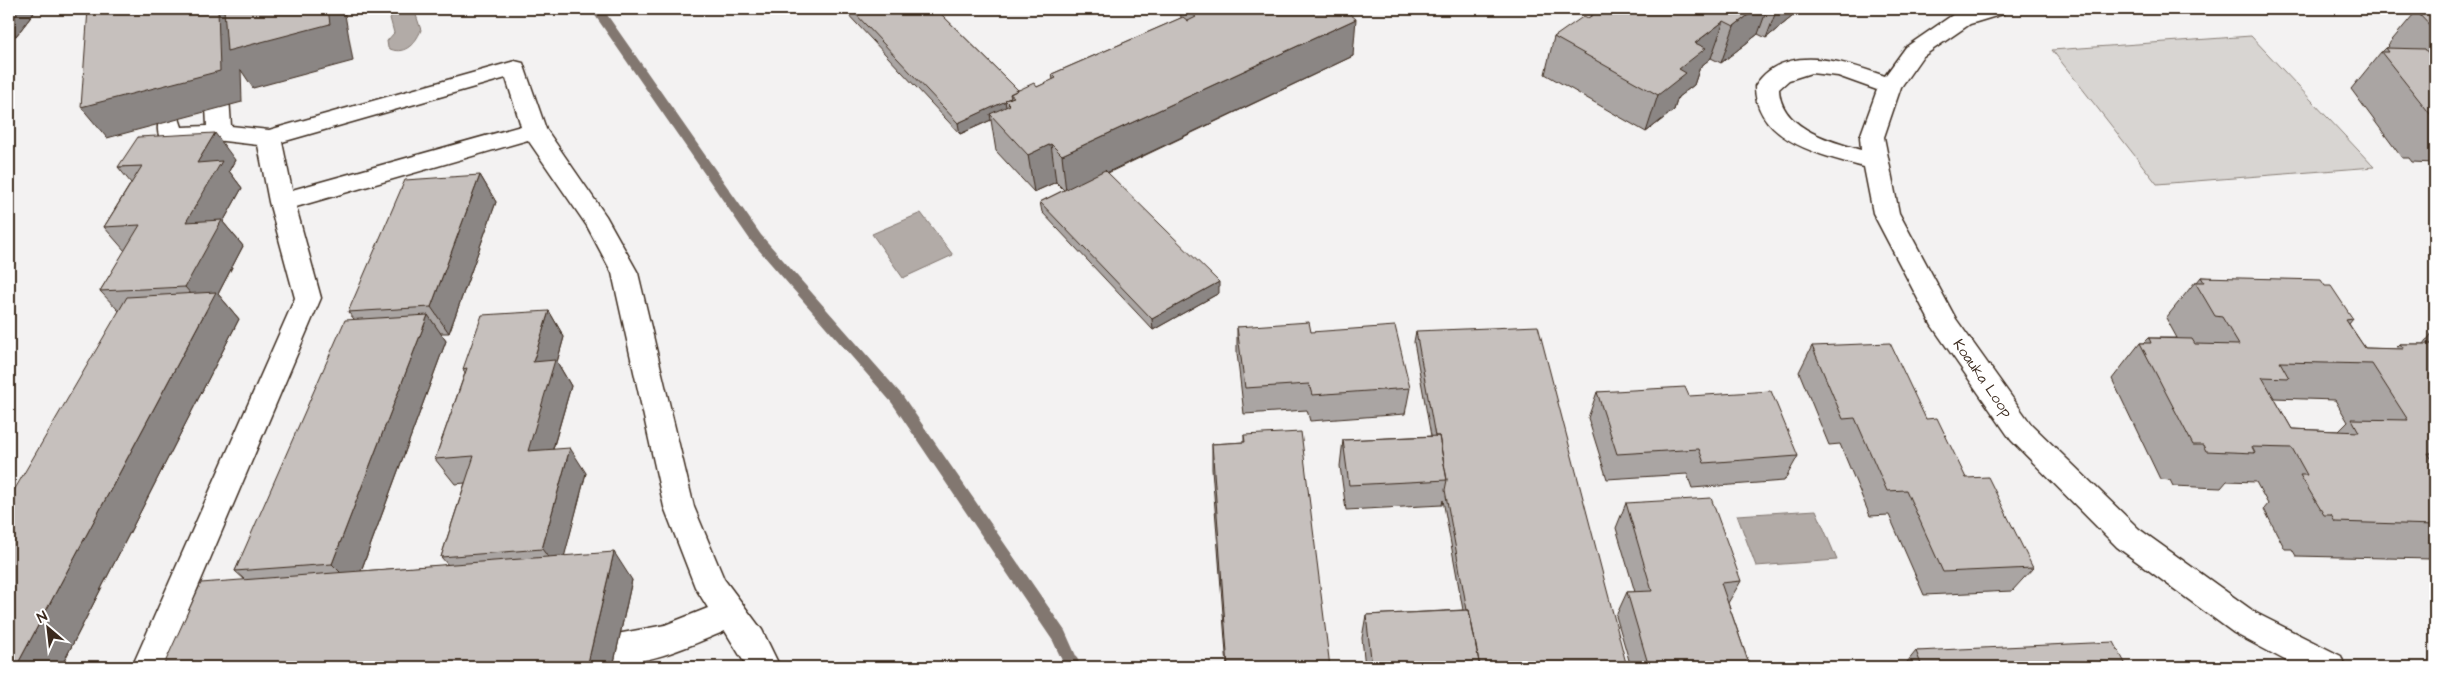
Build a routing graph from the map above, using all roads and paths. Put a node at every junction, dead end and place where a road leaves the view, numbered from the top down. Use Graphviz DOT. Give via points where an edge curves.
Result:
graph roads {
  1 [pos="212,9"];
  2 [pos="1995,9"];
  3 [pos="1890,86"];
  4 [pos="170,121"];
  5 [pos="534,130"];
  6 [pos="219,133"];
  7 [pos="269,138"];
  8 [pos="1875,162"];
  9 [pos="282,202"];
  10 [pos="731,614"];
  11 [pos="617,650"];
  12 [pos="148,667"];
  13 [pos="764,667"];
  14 [pos="2329,667"];
  1 -- 6 [label="street"];
  2 -- 3 [label="street, Koauka Loop" via="1962,19 1914,52"];
  3 -- 8 [label="street, Koauka Loop" via="1872,137"];
  3 -- 8 [label="street" via="1830,66 1798,66 1778,75 1767,86 1769,105 1781,122 1802,138"];
  4 -- 6 [label="street" via="171,136"];
  5 -- 7 [label="street" via="516,68"];
  5 -- 9 [label="street"];
  5 -- 10 [label="street" via="597,222 625,274 679,507 711,587"];
  6 -- 7 [label="street"];
  7 -- 9 [label="street"];
  8 -- 14 [label="street, Koauka Loop" via="1886,213 1946,326 2021,432 2128,538 2245,623"];
  9 -- 12 [label="street" via="308,298"];
  10 -- 11 [label="street" via="666,640"];
  10 -- 13 [label="street"];
}
